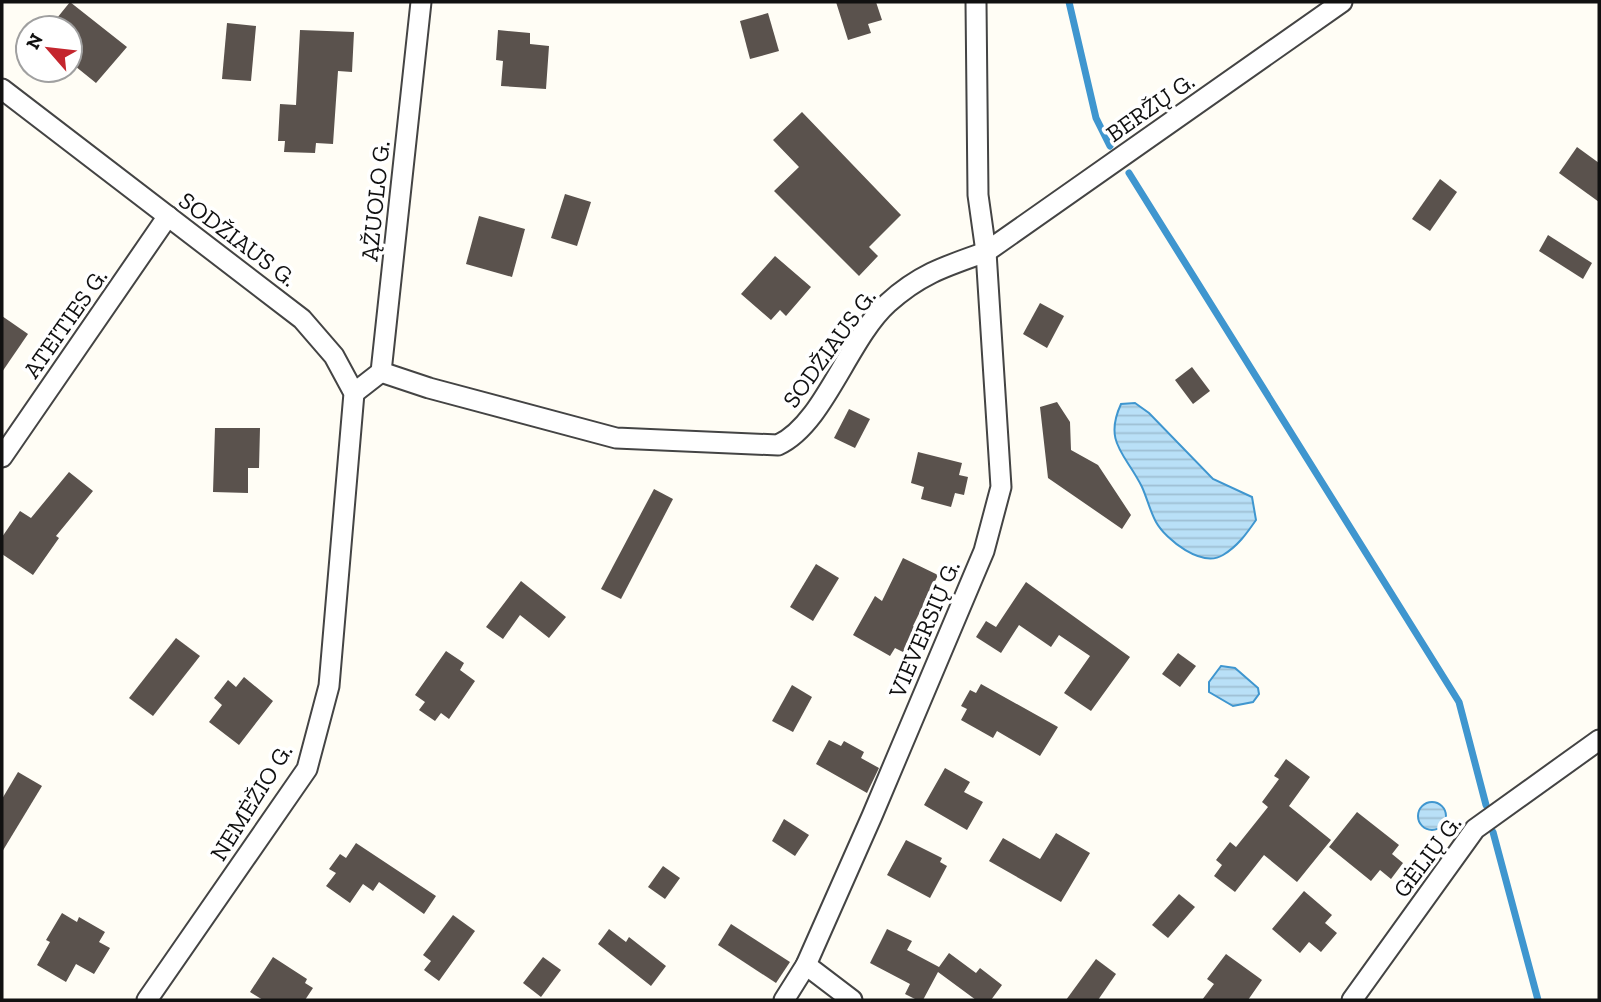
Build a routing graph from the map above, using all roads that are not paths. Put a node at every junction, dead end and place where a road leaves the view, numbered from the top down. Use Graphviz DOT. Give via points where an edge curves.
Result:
graph roads {
  1 [pos="421,2"];
  2 [pos="976,2"];
  3 [pos="1342,2"];
  4 [pos="2,89"];
  5 [pos="168,216"];
  6 [pos="986,252"];
  7 [pos="381,372"];
  8 [pos="354,393"];
  9 [pos="2,457"];
  10 [pos="1599,740"];
  11 [pos="806,965"];
  12 [pos="147,1000"];
  13 [pos="784,1000"];
  14 [pos="852,1000"];
  15 [pos="1352,1000"];
  1 -- 7 [label="street, ĄŽUOLO G."];
  2 -- 6 [label="street" via="978,195"];
  3 -- 6 [label="street, BERŽŲ G."];
  4 -- 5 [label="street, SODŽIAUS G."];
  5 -- 8 [label="street, SODŽIAUS G." via="302,319 334,355"];
  5 -- 9 [label="street, ATEITIES G."];
  6 -- 7 [label="street, SODŽIAUS G." via="929,271 886,304 807,422 778,445 616,438"];
  6 -- 11 [label="street, VIEVERSIŲ G." via="1001,487 984,551"];
  7 -- 8 [label="street"];
  8 -- 12 [label="street, NEMĖŽIO G." via="330,686 307,769"];
  10 -- 15 [label="street, GĖLIŲ G." via="1475,829"];
  11 -- 13 [label="street, VIEVERSIŲ G."];
  11 -- 14 [label="street"];
}
